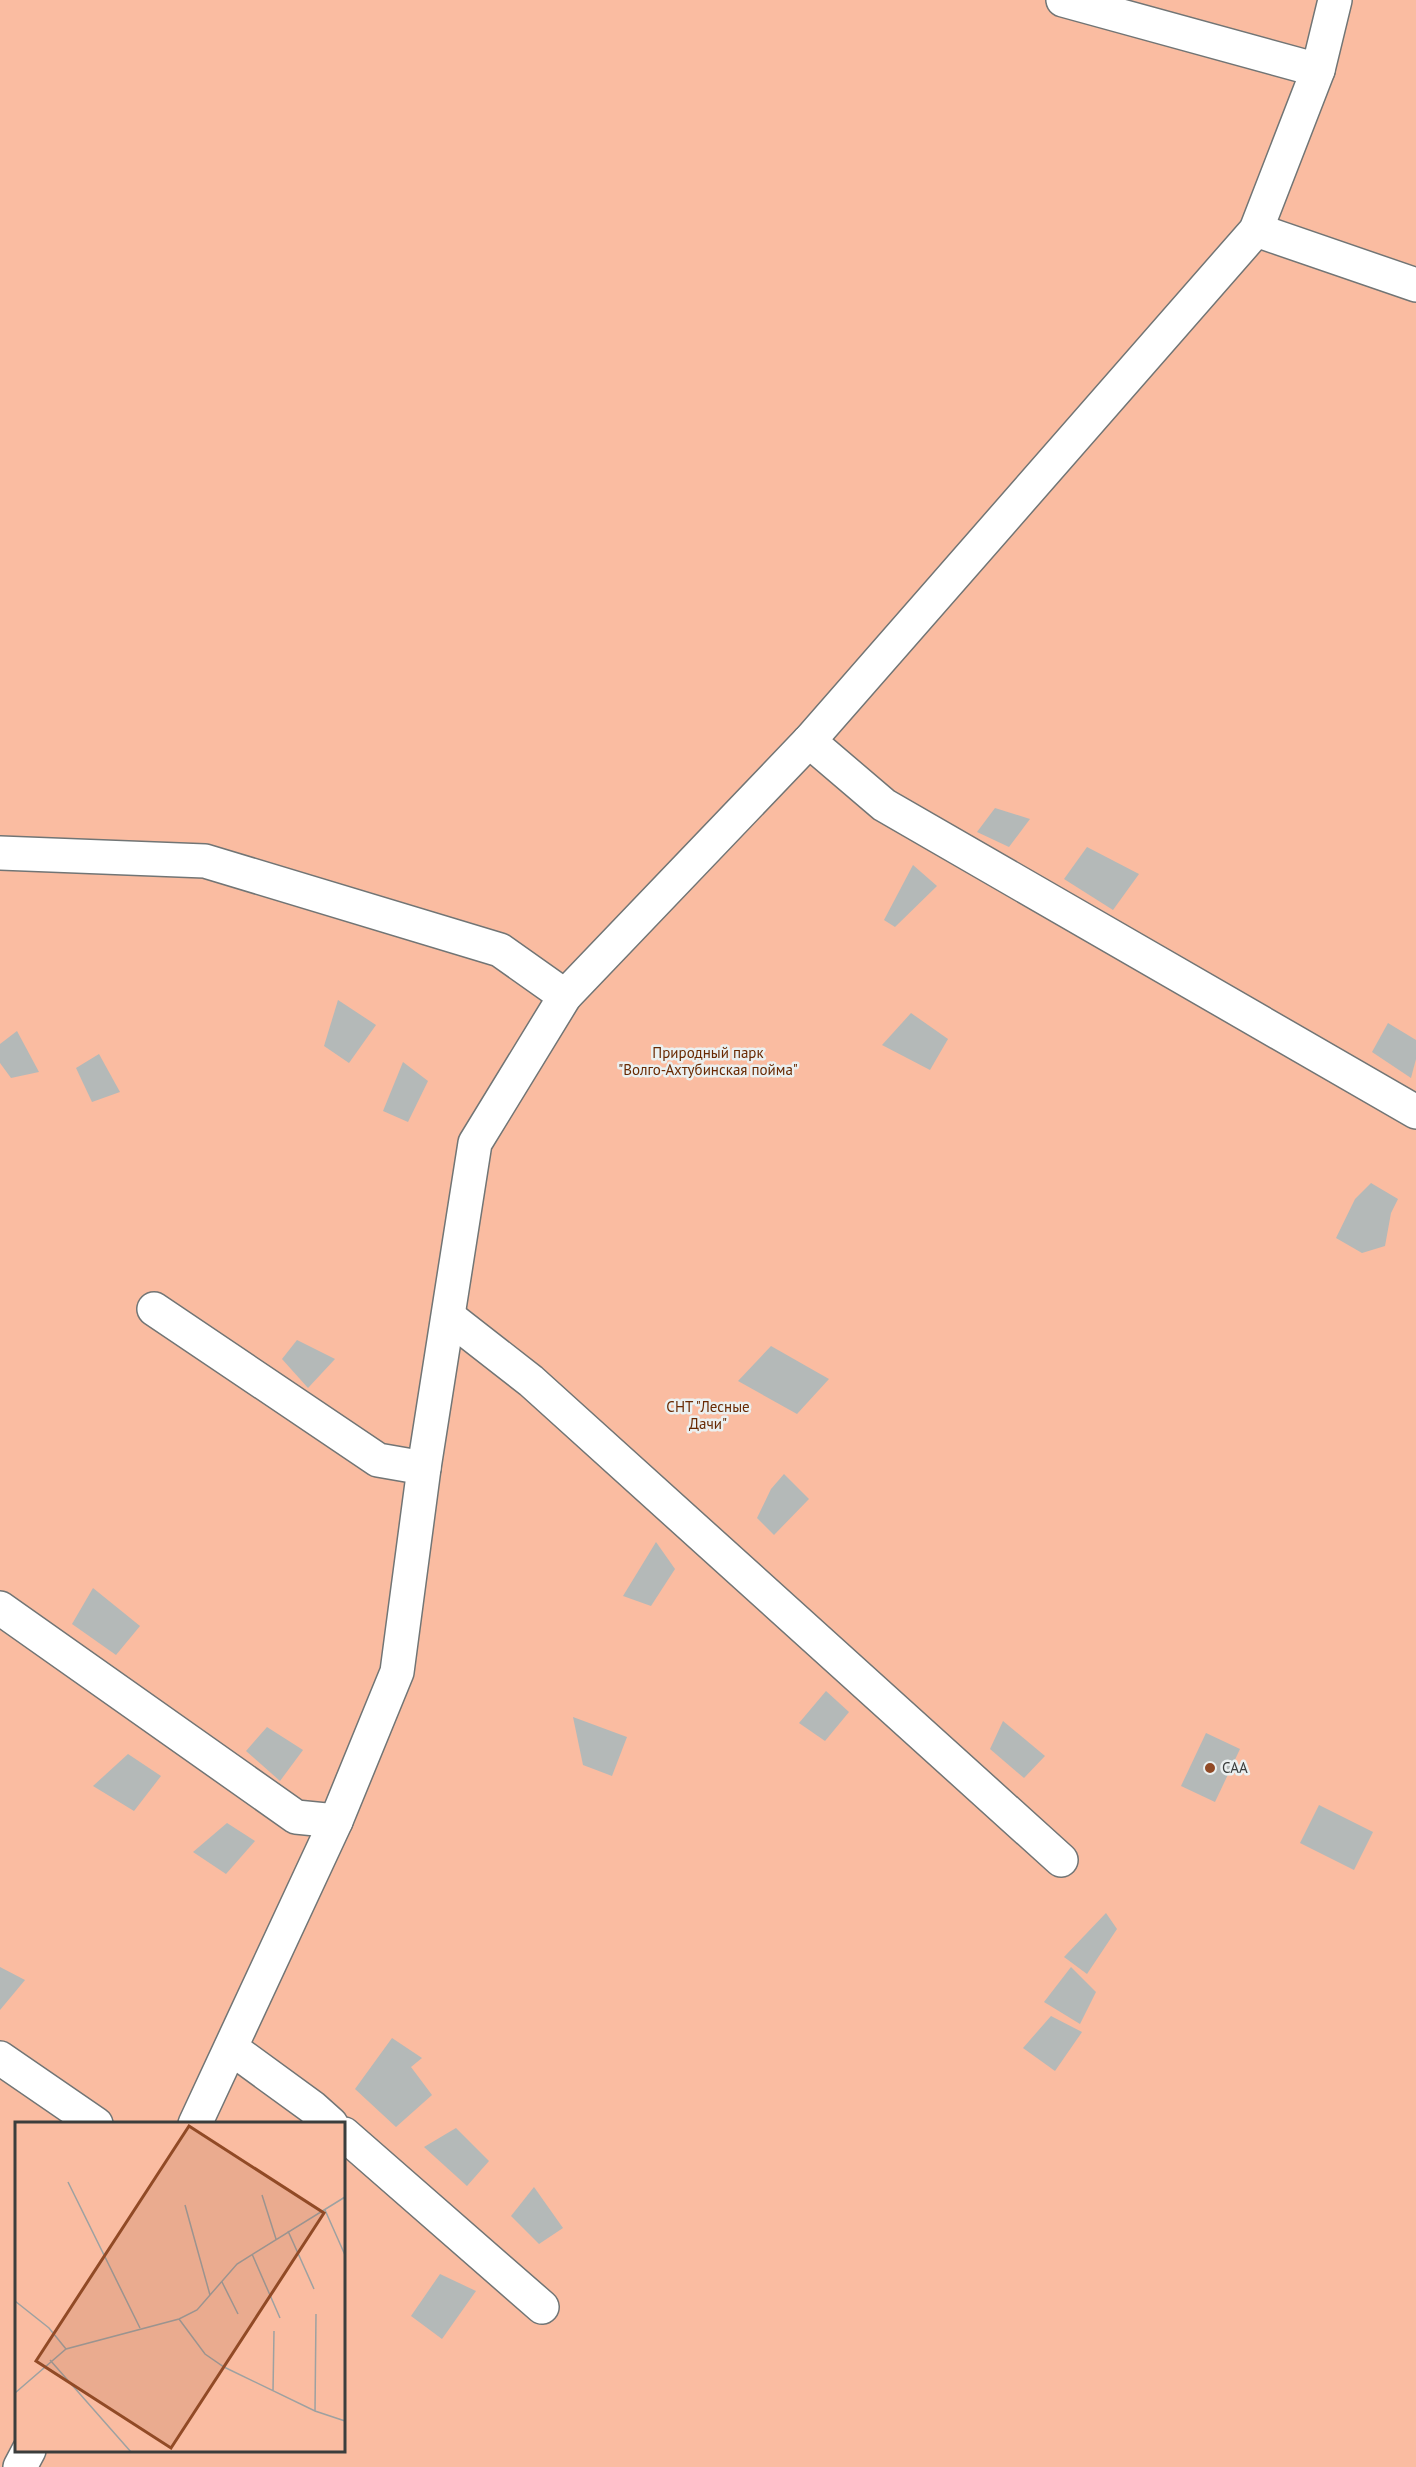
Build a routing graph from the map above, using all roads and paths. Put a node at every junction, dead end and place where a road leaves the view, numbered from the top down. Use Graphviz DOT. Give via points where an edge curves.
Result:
graph roads {
  1 [pos="1063,0"];
  2 [pos="1335,0"];
  3 [pos="1318,70"];
  4 [pos="1256,230"];
  5 [pos="1416,285"];
  6 [pos="809,741"];
  7 [pos="0,853"];
  8 [pos="565,996"];
  9 [pos="1416,1112"];
  10 [pos="154,1309"];
  11 [pos="449,1317"];
  12 [pos="424,1468"];
  13 [pos="0,1608"];
  14 [pos="336,1821"];
  15 [pos="1061,1860"];
  16 [pos="231,2048"];
  17 [pos="0,2058"];
  18 [pos="93,2122"];
  19 [pos="196,2122"];
  20 [pos="329,2122"];
  21 [pos="345,2135"];
  22 [pos="542,2307"];
  23 [pos="28,2452"];
  24 [pos="20,2467"];
  1 -- 3 [label="street"];
  2 -- 3 [label="street"];
  3 -- 4 [label="street"];
  4 -- 5 [label="street"];
  4 -- 6 [label="street"];
  6 -- 8 [label="street"];
  6 -- 9 [label="street" via="884,805"];
  7 -- 8 [label="street" via="205,861 500,950"];
  8 -- 11 [label="street" via="475,1143"];
  10 -- 12 [label="street" via="378,1460"];
  11 -- 12 [label="street"];
  11 -- 15 [label="street" via="531,1381"];
  12 -- 14 [label="street" via="397,1672"];
  13 -- 14 [label="street" via="296,1817"];
  14 -- 16 [label="street"];
  16 -- 19 [label="street"];
  16 -- 20 [label="street"];
  17 -- 18 [label="street"];
  21 -- 22 [label="street"];
  23 -- 24 [label="street"];
}
